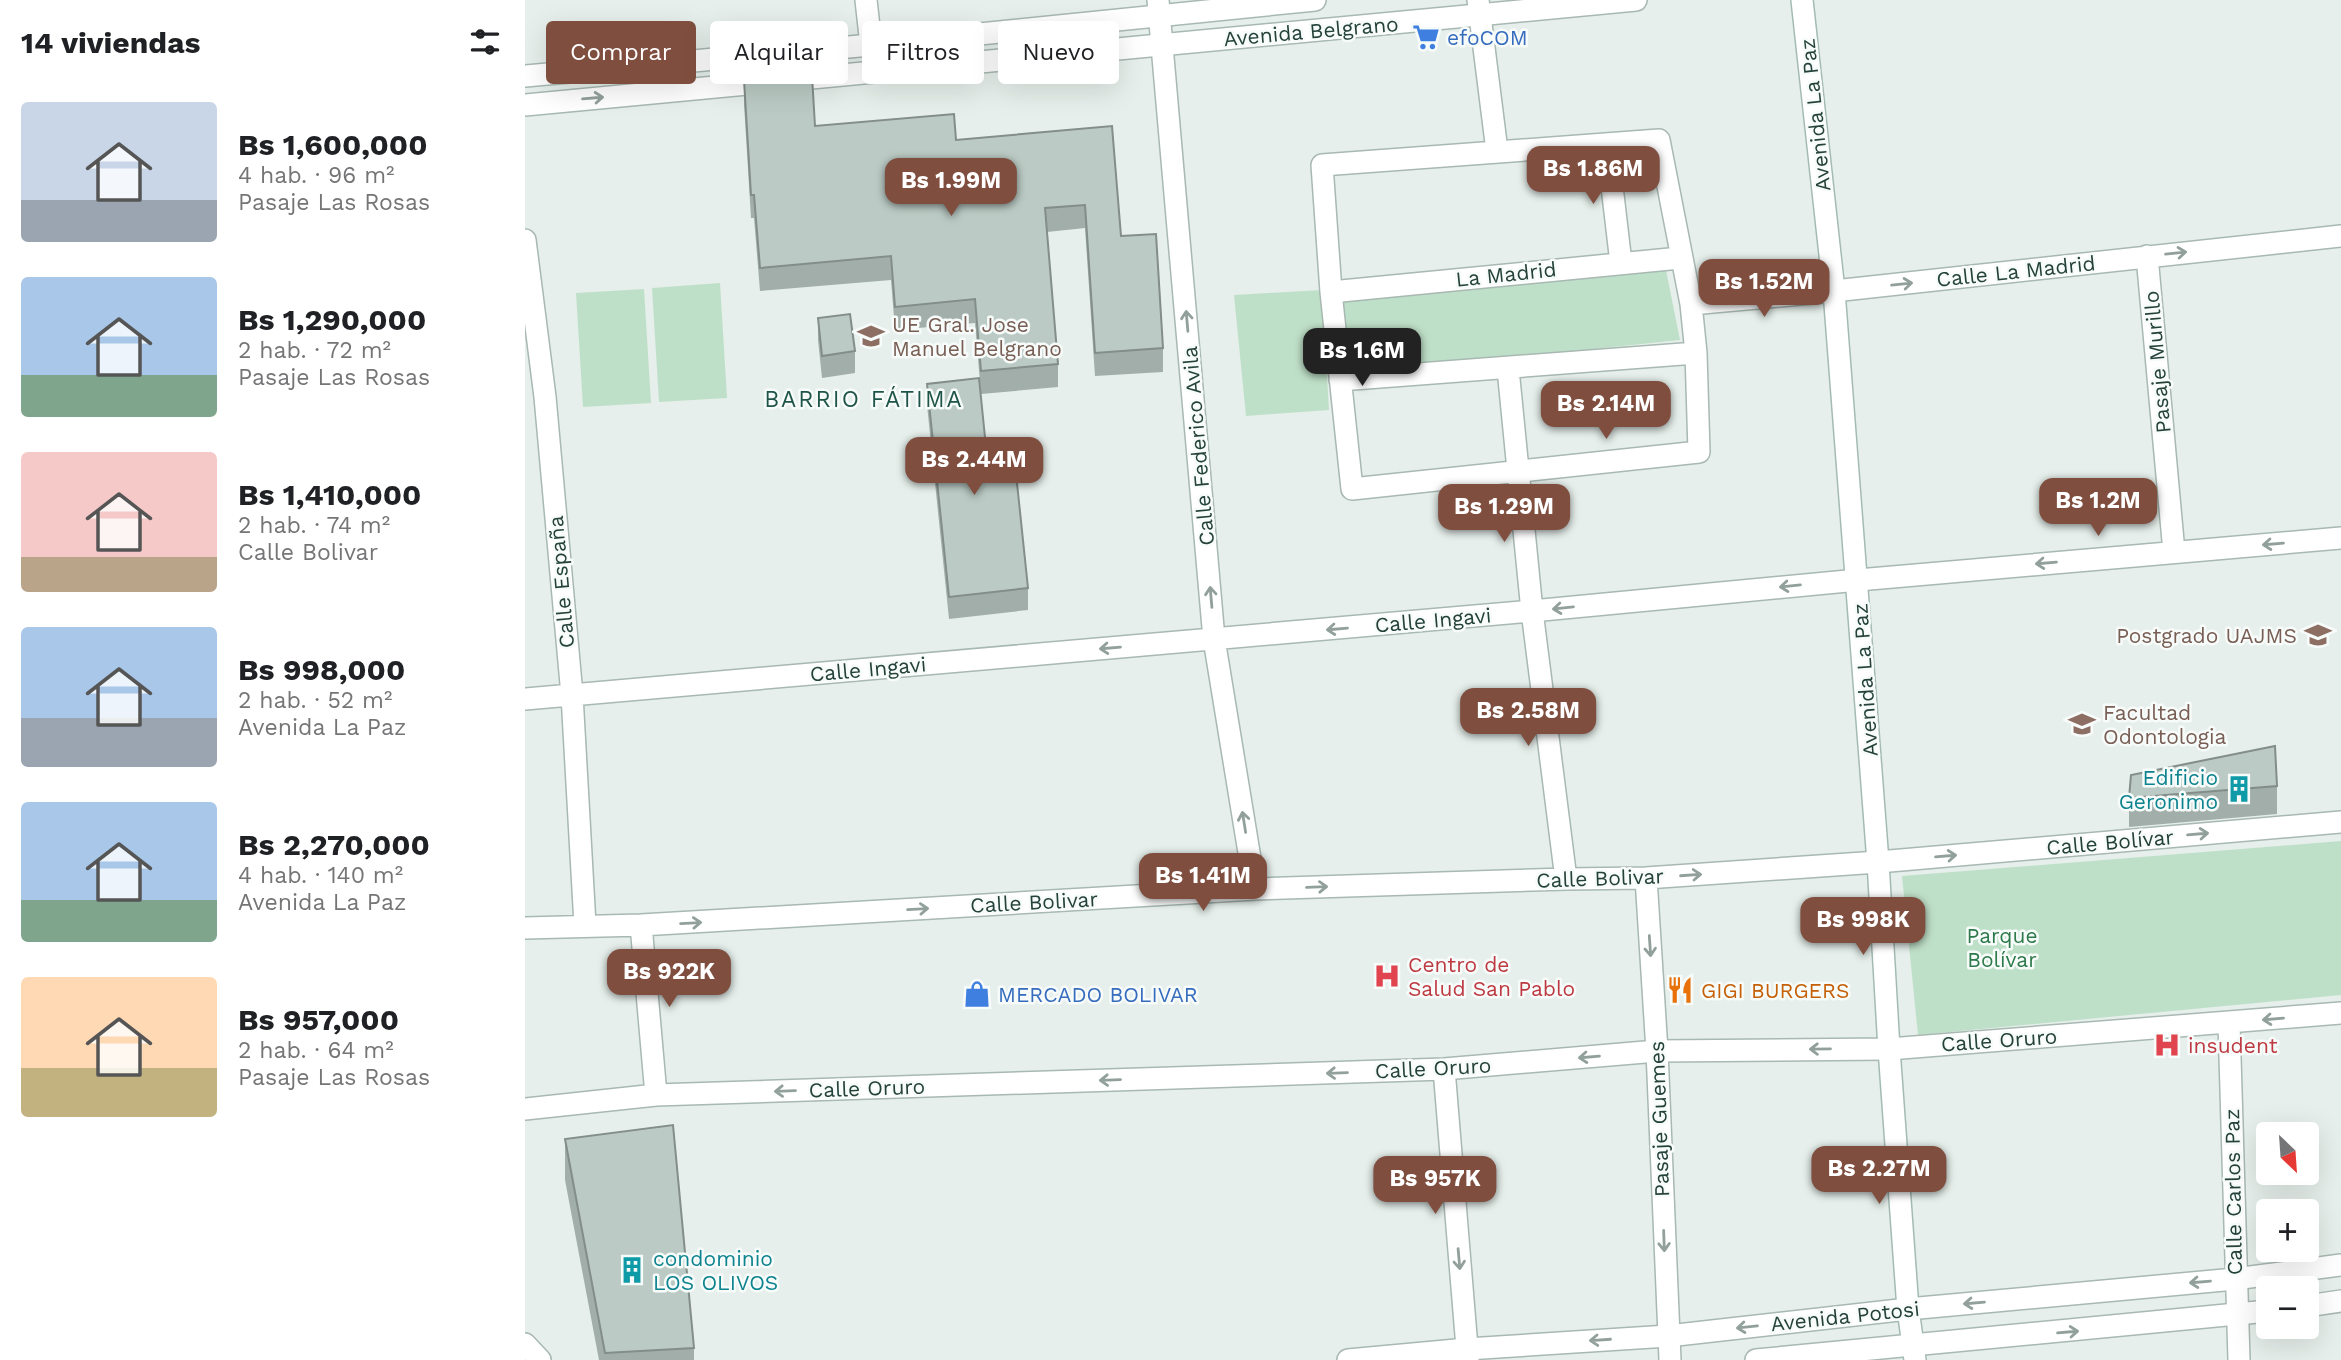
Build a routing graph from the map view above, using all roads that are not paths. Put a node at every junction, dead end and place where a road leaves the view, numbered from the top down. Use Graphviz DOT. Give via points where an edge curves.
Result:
graph roads {
  1 [pos="866,0"];
  2 [pos="1315,0"];
  3 [pos="1636,0"];
  4 [pos="1802,0"];
  5 [pos="1159,7"];
  6 [pos="1478,7"];
  7 [pos="868,21"];
  8 [pos="984,30"];
  9 [pos="1164,44"];
  10 [pos="862,46"];
  11 [pos="525,76"];
  12 [pos="525,105"];
  13 [pos="1607,144"];
  14 [pos="1497,151"];
  15 [pos="2341,236"];
  16 [pos="525,240"];
  17 [pos="2147,256"];
  18 [pos="1680,258"];
  19 [pos="1621,262"];
  20 [pos="1834,291"];
  21 [pos="1331,292"];
  22 [pos="1691,304"];
  23 [pos="1696,353"];
  24 [pos="1508,369"];
  25 [pos="1341,380"];
  26 [pos="535,398"];
  27 [pos="1518,471"];
  28 [pos="2341,538"];
  29 [pos="2174,552"];
  30 [pos="1858,580"];
  31 [pos="1532,611"];
  32 [pos="1215,639"];
  33 [pos="572,695"];
  34 [pos="525,699"];
  35 [pos="2341,822"];
  36 [pos="1878,862"];
  37 [pos="1646,878"];
  38 [pos="1566,879"];
  39 [pos="1255,889"];
  40 [pos="585,925"];
  41 [pos="641,926"];
  42 [pos="525,928"];
  43 [pos="2341,1013"];
  44 [pos="2229,1023"];
  45 [pos="1889,1049"];
  46 [pos="1657,1051"];
  47 [pos="1444,1069"];
  48 [pos="656,1095"];
  49 [pos="525,1108"];
  50 [pos="2341,1265"];
  51 [pos="2235,1279"];
  52 [pos="2341,1301"];
  53 [pos="2319,1304"];
  54 [pos="1908,1309"];
  55 [pos="2256,1313"];
  56 [pos="2236,1316"];
  57 [pos="1668,1336"];
  58 [pos="525,1344"];
  59 [pos="1915,1353"];
  60 [pos="1467,1355"];
  61 [pos="540,1360"];
  62 [pos="1348,1360"];
  63 [pos="1671,1360"];
  64 [pos="1756,1360"];
  65 [pos="2239,1360"];
  1 -- 7 [label="street"];
  2 -- 5 [label="street, Avenida Belgrano"];
  3 -- 6 [label="street, Avenida Belgrano"];
  4 -- 20 [label="street, Avenida La Paz"];
  5 -- 8 [label="street, Avenida Belgrano"];
  5 -- 9 [label="street, Calle Federico Avila"];
  6 -- 9 [label="street, Avenida Belgrano"];
  6 -- 14 [label="street"];
  12 -- 9 [label="street, Avenida Belgrano, one-way"];
  32 -- 9 [label="street, Calle Federico Avila, one-way"];
  10 -- 11 [label="street, Avenida Belgrano"];
  13 -- 14 [label="street"];
  13 -- 18 [label="street" via="1659,140"];
  13 -- 19 [label="street"];
  14 -- 21 [label="street" via="1322,165"];
  17 -- 15 [label="street, Calle La Madrid, one-way"];
  16 -- 26 [label="street, Calle España"];
  20 -- 17 [label="street, Calle La Madrid, one-way"];
  17 -- 29 [label="street, Pasaje Murillo"];
  18 -- 19 [label="street, La Madrid"];
  18 -- 22 [label="street"];
  19 -- 21 [label="street, La Madrid"];
  20 -- 22 [label="street, Calle La Madrid"];
  20 -- 30 [label="street, Avenida La Paz"];
  21 -- 25 [label="street"];
  22 -- 23 [label="street"];
  23 -- 24 [label="street"];
  23 -- 27 [label="street" via="1699,452"];
  24 -- 25 [label="street"];
  24 -- 27 [label="street"];
  25 -- 27 [label="street" via="1352,489"];
  26 -- 33 [label="street, Calle España"];
  27 -- 31 [label="street"];
  28 -- 29 [label="street, Calle Ingavi, one-way"];
  29 -- 30 [label="street, Calle Ingavi, one-way"];
  30 -- 31 [label="street, Calle Ingavi, one-way"];
  30 -- 36 [label="street, Avenida La Paz"];
  31 -- 32 [label="street, Calle Ingavi, one-way"];
  31 -- 38 [label="street"];
  32 -- 33 [label="street, Calle Ingavi, one-way"];
  39 -- 32 [label="street, Calle Federico Avila, one-way"];
  33 -- 34 [label="street, Calle Ingavi"];
  33 -- 40 [label="street, Calle España"];
  36 -- 35 [label="street, Calle Bolívar, one-way"];
  37 -- 36 [label="street, Calle Bolivar, one-way"];
  36 -- 45 [label="street, Avenida La Paz"];
  37 -- 38 [label="street, Calle Bolivar"];
  37 -- 46 [label="street, Pasaje Guemes, one-way"];
  39 -- 38 [label="street, Calle Bolivar, one-way"];
  41 -- 39 [label="street, Calle Bolivar, one-way"];
  40 -- 41 [label="street, Calle Bolivar"];
  40 -- 42 [label="street, Calle Bolivar"];
  41 -- 48 [label="street"];
  43 -- 44 [label="street, Calle Oruro, one-way"];
  44 -- 45 [label="street, Calle Oruro"];
  44 -- 51 [label="street, Calle Carlos Paz"];
  45 -- 46 [label="street, Calle Oruro, one-way"];
  45 -- 54 [label="street, Avenida La Paz"];
  46 -- 47 [label="street, Calle Oruro, one-way"];
  46 -- 57 [label="street, Pasaje Guemes, one-way"];
  47 -- 48 [label="street, Calle Oruro, one-way"];
  47 -- 60 [label="street, one-way"];
  48 -- 49 [label="street, Calle Oruro"];
  50 -- 51 [label="street, Avenida Potosi"];
  51 -- 54 [label="street, Avenida Potosi, one-way"];
  51 -- 56 [label="street, Calle Carlos Paz"];
  52 -- 53 [label="street"];
  54 -- 57 [label="street, Avenida Potosi, one-way"];
  54 -- 59 [label="street, Avenida La Paz"];
  55 -- 56 [label="street, Avenida Potosi"];
  59 -- 56 [label="street, Avenida Potosi, one-way"];
  56 -- 65 [label="street, Calle Carlos Paz"];
  57 -- 60 [label="street, Avenida Potosi, one-way"];
  57 -- 63 [label="street, Pasaje Guemes"];
  58 -- 61 [label="street"];
  59 -- 64 [label="street, Avenida Potosi"];
  60 -- 62 [label="street, Avenida Potosi"];
}
